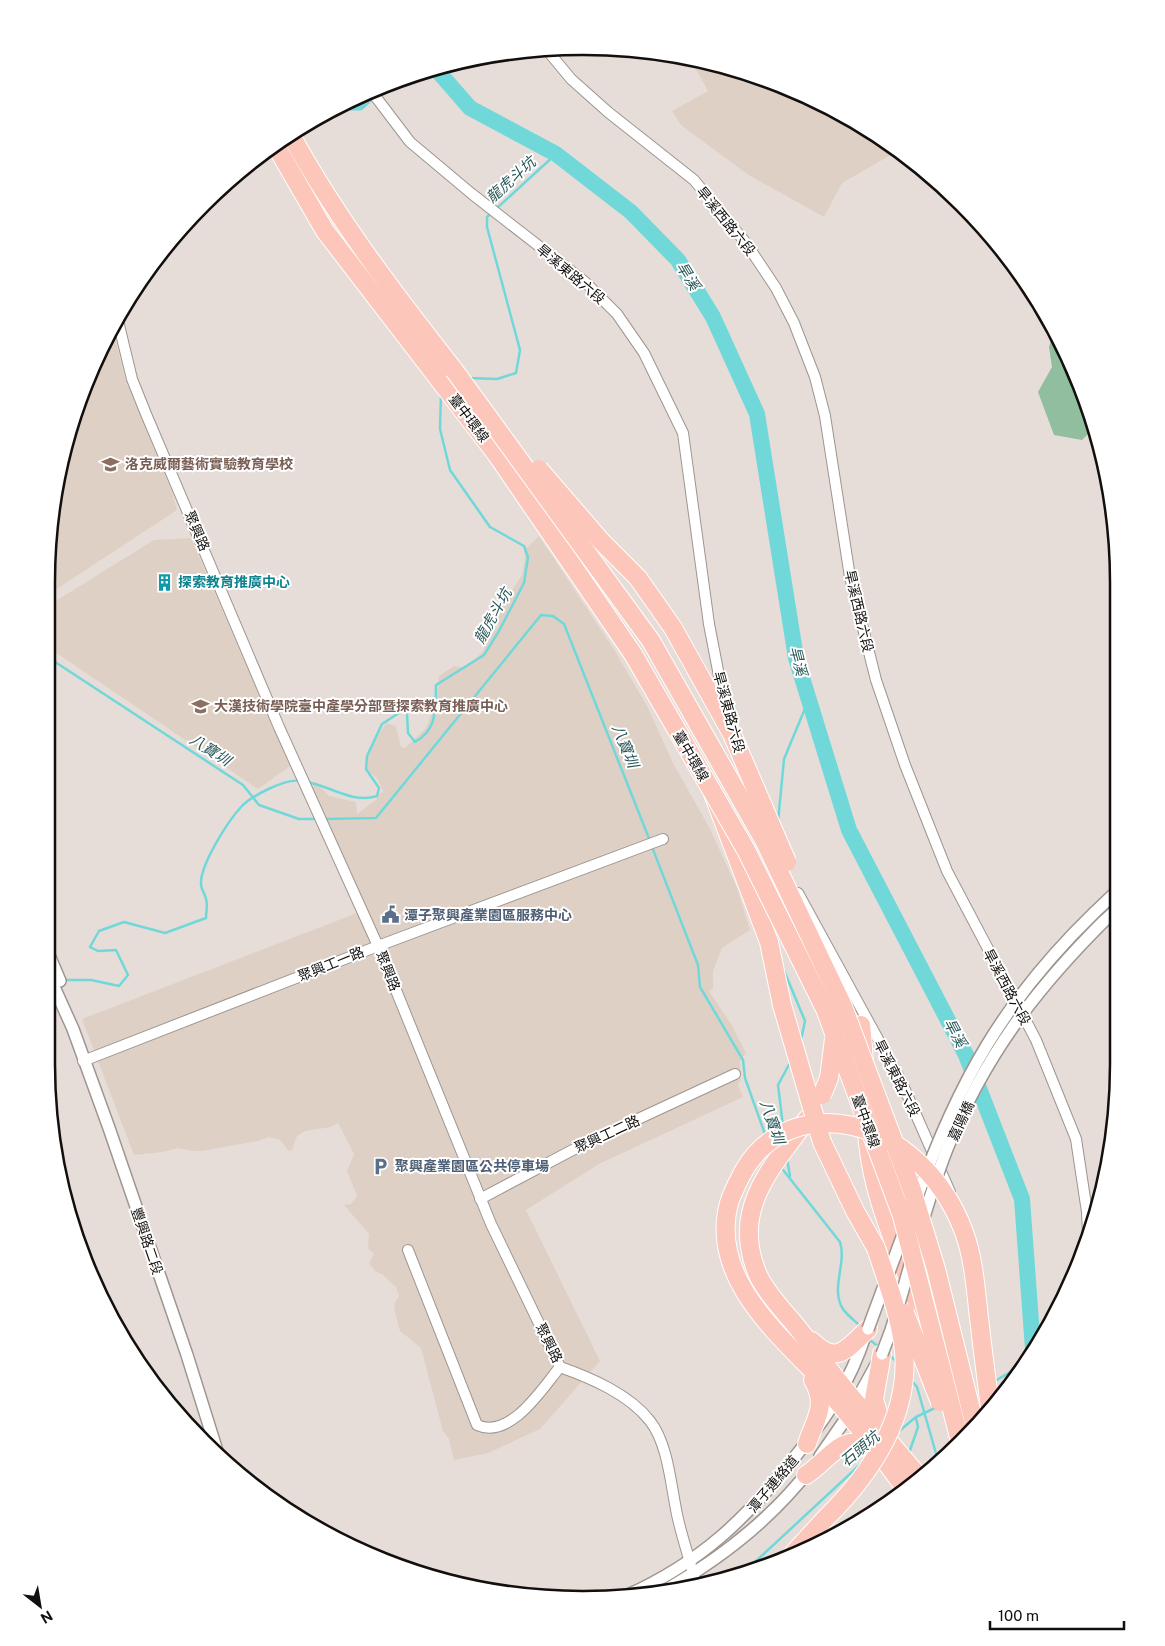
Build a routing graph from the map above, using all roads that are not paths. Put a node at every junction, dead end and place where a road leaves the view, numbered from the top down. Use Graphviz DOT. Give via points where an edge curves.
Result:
graph roads {
  1 [pos="552,56"];
  2 [pos="376,97"];
  3 [pos="294,141"];
  4 [pos="279,151"];
  5 [pos="120,330"];
  6 [pos="454,370"];
  7 [pos="712,791"];
  8 [pos="663,839"];
  9 [pos="1110,898"];
  10 [pos="808,909"];
  11 [pos="1110,916"];
  12 [pos="378,946"];
  13 [pos="55,983"];
  14 [pos="83,1061"];
  15 [pos="735,1074"];
  16 [pos="480,1199"];
  17 [pos="1087,1216"];
  18 [pos="876,1248"];
  19 [pos="408,1250"];
  20 [pos="868,1329"];
  21 [pos="804,1336"];
  22 [pos="882,1354"];
  23 [pos="803,1363"];
  24 [pos="560,1367"];
  25 [pos="841,1395"];
  26 [pos="990,1398"];
  27 [pos="990,1398"];
  28 [pos="852,1409"];
  29 [pos="972,1418"];
  30 [pos="957,1434"];
  31 [pos="957,1434"];
  32 [pos="886,1437"];
  33 [pos="213,1439"];
  34 [pos="949,1442"];
  35 [pos="806,1444"];
  36 [pos="891,1469"];
  37 [pos="915,1472"];
  38 [pos="806,1474"];
  39 [pos="902,1484"];
  40 [pos="804,1542"];
  41 [pos="690,1560"];
  42 [pos="693,1573"];
  43 [pos="694,1579"];
  44 [pos="678,1582"];
  45 [pos="642,1587"];
  1 -- 17 [label="street, 旱溪西路六段" via="571,79 608,112 694,180 746,243 776,288 794,323 825,416 850,577 876,680 947,871 1036,1040 1073,1131"];
  2 -- 26 [label="street, 旱溪東路六段" via="410,142 585,282 618,314 644,353 683,433 709,624 727,716 783,865 902,1083 964,1228 979,1298"];
  3 -- 6 [label="highway, 臺中環線" via="345,225"];
  4 -- 7 [label="highway, 臺中環線" via="325,231 497,455 633,654"];
  5 -- 12 [label="street, 聚興路" via="132,379 143,407 279,727"];
  6 -- 10 [label="highway, bridge" via="601,541 638,578 673,628 732,734"];
  6 -- 29 [label="highway, 臺中環線, bridge" via="651,640 764,840 842,1004 912,1190 936,1269"];
  7 -- 18 [label="highway, bridge" via="769,942 784,1014 822,1142 854,1211"];
  7 -- 30 [label="highway, 臺中環線, bridge" via="746,850 825,1009 902,1216"];
  8 -- 12 [label="street, 聚興工一路"];
  9 -- 20 [label="street, 嘉陽橋, bridge" via="1036,974 995,1029 965,1082 934,1149"];
  10 -- 21 [label="highway, bridge" via="834,1042 829,1078 822,1096 763,1183 749,1222 749,1247 760,1278 774,1301"];
  10 -- 31 [label="highway" via="861,1025 872,1172 888,1228 928,1336"];
  11 -- 22 [label="street, 嘉陽橋, bridge" via="1039,991 982,1077 938,1175"];
  12 -- 14 [label="street, 聚興工一路"];
  12 -- 16 [label="street, 聚興路"];
  13 -- 14 [label="street, 豐興路二段"];
  14 -- 33 [label="street, 豐興路二段" via="109,1128"];
  15 -- 16 [label="street, 聚興工二路" via="582,1145"];
  16 -- 24 [label="street, 聚興路"];
  18 -- 34 [label="highway, bridge" via="938,1397"];
  18 -- 40 [label="highway, bridge" via="904,1350 904,1379 896,1418 868,1470"];
  19 -- 24 [label="street" via="477,1425 491,1429 505,1425 535,1398"];
  20 -- 21 [label="highway" via="847,1350 838,1353 823,1351"];
  20 -- 25 [label="street, 潭子連絡道"];
  21 -- 25 [label="highway"];
  22 -- 28 [label="street, 潭子連絡道"];
  22 -- 32 [label="highway" via="874,1398"];
  23 -- 25 [label="highway"];
  23 -- 27 [label="highway, bridge" via="752,1306 729,1258 726,1242 729,1203 743,1172 764,1144 796,1128 821,1123 854,1126 878,1134 915,1160 934,1179 965,1234 976,1288"];
  23 -- 35 [label="highway" via="821,1398"];
  24 -- 41 [label="street, 聚興路" via="592,1378 632,1404 655,1428 662,1444"];
  25 -- 28 [label="highway"];
  25 -- 35 [label="street, 潭子連絡道"];
  28 -- 32 [label="highway"];
  28 -- 36 [label="highway"];
  28 -- 38 [label="street, 潭子連絡道"];
  32 -- 37 [label="highway"];
  35 -- 41 [label="street, 潭子連絡道" via="753,1509"];
  36 -- 38 [label="highway" via="866,1447 852,1442 838,1448"];
  36 -- 39 [label="highway"];
  38 -- 42 [label="street, 潭子連絡道" via="754,1528"];
  41 -- 42 [label="street, 聚興路"];
  41 -- 45 [label="street, 潭子連絡道"];
  42 -- 43 [label="street, 聚興路"];
  42 -- 44 [label="street, 潭子連絡道"];
}
